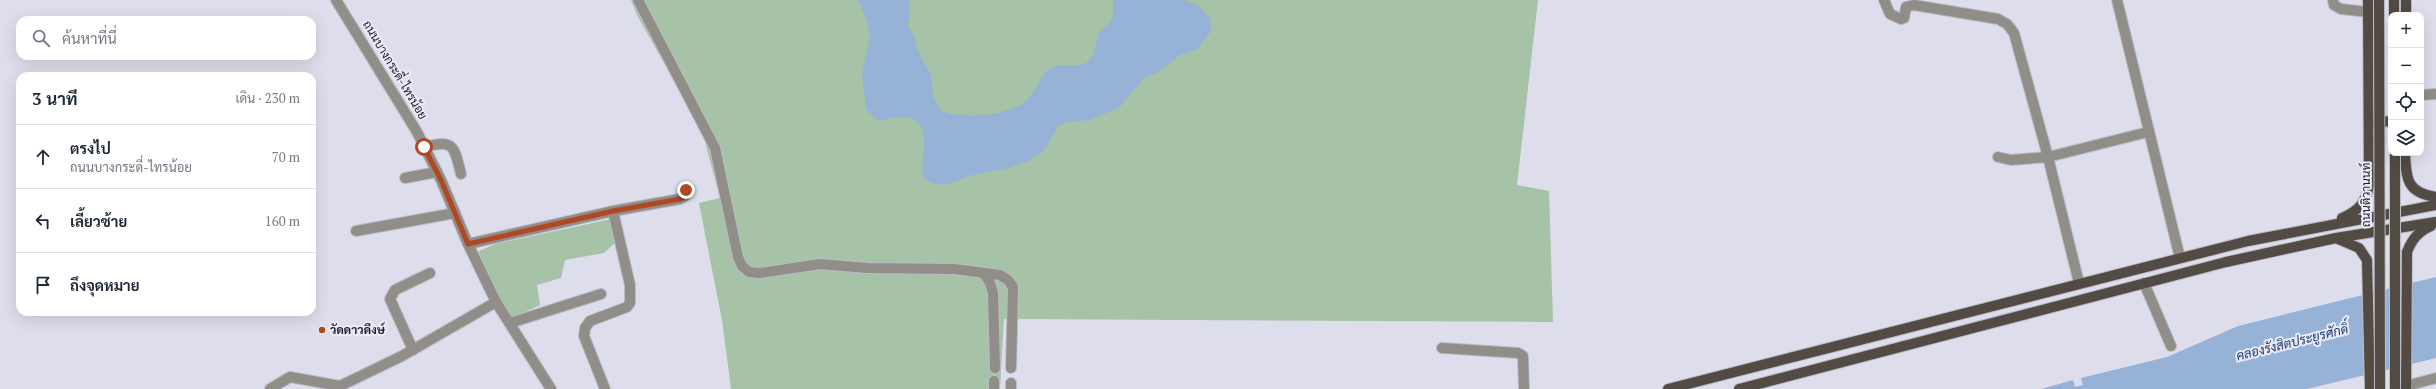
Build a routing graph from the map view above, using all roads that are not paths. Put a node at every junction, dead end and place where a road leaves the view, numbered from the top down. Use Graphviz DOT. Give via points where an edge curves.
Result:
graph roads {
  1 [pos="336,0"];
  2 [pos="638,0"];
  3 [pos="1884,0"];
  4 [pos="2117,0"];
  5 [pos="2333,0"];
  6 [pos="2368,0"];
  7 [pos="2379,0"];
  8 [pos="2394,0"];
  9 [pos="2406,0"];
  10 [pos="2368,12"];
  11 [pos="2394,12"];
  12 [pos="2406,12"];
  13 [pos="2436,94"];
  14 [pos="2424,95"];
  15 [pos="2388,121"];
  16 [pos="2370,123"];
  17 [pos="2148,132"];
  18 [pos="424,147"];
  19 [pos="2048,156"];
  20 [pos="2395,156"];
  21 [pos="2406,156"];
  22 [pos="1998,157"];
  23 [pos="437,172"];
  24 [pos="461,174"];
  25 [pos="405,178"];
  26 [pos="686,190"];
  27 [pos="2436,198"];
  28 [pos="2436,205"];
  29 [pos="613,211"];
  30 [pos="455,213"];
  31 [pos="2331,223"];
  32 [pos="2436,223"];
  33 [pos="356,231"];
  34 [pos="2336,238"];
  35 [pos="468,244"];
  36 [pos="2180,258"];
  37 [pos="430,273"];
  38 [pos="984,274"];
  39 [pos="2079,283"];
  40 [pos="2144,283"];
  41 [pos="601,294"];
  42 [pos="496,302"];
  43 [pos="510,323"];
  44 [pos="2171,346"];
  45 [pos="1442,348"];
  46 [pos="413,350"];
  47 [pos="995,368"];
  48 [pos="1012,368"];
  49 [pos="2436,378"];
  50 [pos="2370,384"];
  51 [pos="2406,384"];
  52 [pos="339,387"];
  53 [pos="270,389"];
  54 [pos="551,389"];
  55 [pos="605,389"];
  56 [pos="1524,389"];
  57 [pos="1668,389"];
  58 [pos="1739,389"];
  59 [pos="2380,389"];
  60 [pos="2395,389"];
  1 -- 18 [label="street, ถนนบางกระดี่-ไทรน้อย"];
  2 -- 38 [label="street" via="715,148 738,257 742,266 749,272 760,273 800,266 836,264 867,268 954,269"];
  3 -- 19 [label="street" via="1890,14 1901,19 1904,18 1906,7 1914,6 1998,19 2007,24 2016,40"];
  4 -- 17 [label="street"];
  5 -- 10 [label="street" via="2334,6 2341,9"];
  6 -- 10 [label="main road, ถนนติวานนท์"];
  7 -- 59 [label="main road, ถนนติวานนท์, bridge"];
  8 -- 11 [label="main road"];
  9 -- 12 [label="main road"];
  10 -- 16 [label="main road, ถนนติวานนท์"];
  13 -- 14 [label="street"];
  15 -- 16 [label="main road"];
  16 -- 31 [label="main road, ถนนติวานนท์" via="2367,197 2352,214"];
  17 -- 19 [label="street"];
  17 -- 36 [label="street"];
  18 -- 23 [label="street, ถนนบางกระดี่-ไทรน้อย"];
  18 -- 24 [label="street" via="442,142 452,147"];
  19 -- 22 [label="street" via="2011,160"];
  19 -- 39 [label="street"];
  20 -- 60 [label="main road, bridge"];
  21 -- 27 [label="main road" via="2406,170 2411,186 2417,192"];
  23 -- 25 [label="street"];
  23 -- 30 [label="street, ถนนบางกระดี่-ไทรน้อย"];
  26 -- 29 [label="street" via="685,196 680,199"];
  28 -- 31 [label="main road"];
  29 -- 35 [label="street"];
  29 -- 55 [label="street" via="630,285 630,303 627,307 590,321 584,328 584,336"];
  30 -- 33 [label="street"];
  30 -- 35 [label="street, ถนนบางกระดี่-ไทรน้อย"];
  31 -- 36 [label="main road"];
  32 -- 34 [label="main road"];
  32 -- 51 [label="main road" via="2421,230 2412,240 2407,252"];
  34 -- 40 [label="main road"];
  34 -- 50 [label="main road, ถนนติวานนท์" via="2360,248 2367,260"];
  35 -- 42 [label="street, ถนนบางกระดี่-ไทรน้อย"];
  36 -- 39 [label="main road"];
  37 -- 46 [label="street" via="395,290 390,299"];
  38 -- 47 [label="street" via="993,293"];
  38 -- 48 [label="street" via="1000,276 1008,280 1013,288"];
  39 -- 57 [label="main road"];
  40 -- 44 [label="street"];
  40 -- 58 [label="main road"];
  41 -- 43 [label="street"];
  42 -- 43 [label="street, ถนนบางกระดี่-ไทรน้อย"];
  42 -- 46 [label="street"];
  43 -- 54 [label="street, ถนนบางกระดี่-ไทรน้อย"];
  45 -- 56 [label="street" via="1523,356"];
  46 -- 52 [label="street"];
  49 -- 51 [label="street"];
  52 -- 53 [label="street" via="290,377"];
}
